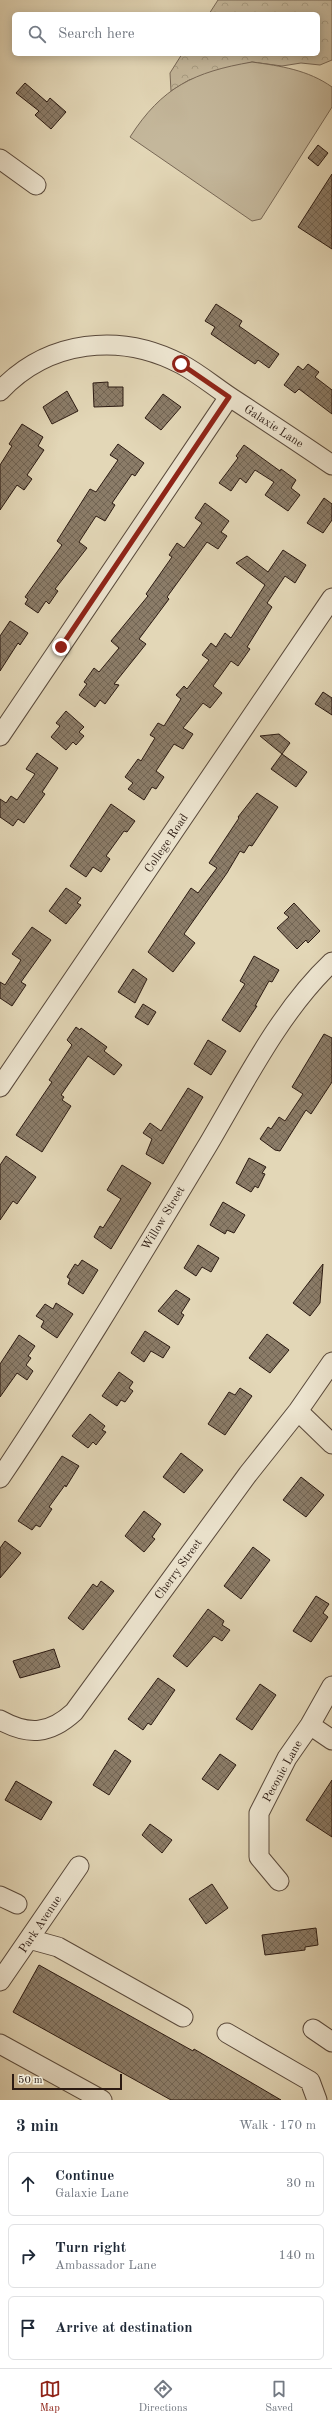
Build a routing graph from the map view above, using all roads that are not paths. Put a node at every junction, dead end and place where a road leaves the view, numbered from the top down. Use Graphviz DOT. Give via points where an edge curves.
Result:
graph roads {
  1 [pos="0,159"];
  2 [pos="36,185"];
  3 [pos="0,391"];
  4 [pos="229,397"];
  5 [pos="332,465"];
  6 [pos="332,598"];
  7 [pos="0,736"];
  8 [pos="332,962"];
  9 [pos="0,1087"];
  10 [pos="332,1362"];
  11 [pos="298,1411"];
  12 [pos="332,1444"];
  13 [pos="0,1478"];
  14 [pos="332,1686"];
  15 [pos="0,1720"];
  16 [pos="310,1725"];
  17 [pos="332,1740"];
  18 [pos="79,1866"];
  19 [pos="279,1880"];
  20 [pos="0,1896"];
  21 [pos="17,1904"];
  22 [pos="29,1938"];
  23 [pos="0,1981"];
  24 [pos="183,2017"];
  25 [pos="313,2030"];
  26 [pos="227,2033"];
  27 [pos="332,2042"];
  28 [pos="0,2044"];
  29 [pos="96,2099"];
  30 [pos="317,2100"];
  1 -- 2 [label="street"];
  3 -- 4 [label="street, Galaxie Lane" via="12,378 72,347 115,344 151,351 181,364"];
  4 -- 5 [label="street, Galaxie Lane"];
  4 -- 7 [label="street"];
  6 -- 9 [label="street, College Road"];
  8 -- 13 [label="street, Willow Street" via="316,977 286,1016 157,1230"];
  10 -- 11 [label="street, Cherry Street"];
  11 -- 12 [label="street"];
  11 -- 15 [label="street, Cherry Street" via="248,1474 74,1712 64,1722 43,1731 25,1730"];
  14 -- 16 [label="street, Peconic Lane"];
  16 -- 17 [label="street"];
  16 -- 19 [label="street, Peconic Lane" via="287,1758 259,1813 259,1857"];
  18 -- 22 [label="street, Park Avenue"];
  20 -- 21 [label="street"];
  22 -- 23 [label="street, Park Avenue"];
  22 -- 24 [label="street" via="58,1947"];
  25 -- 27 [label="street"];
  26 -- 30 [label="street" via="310,2081"];
  28 -- 29 [label="street"];
}
